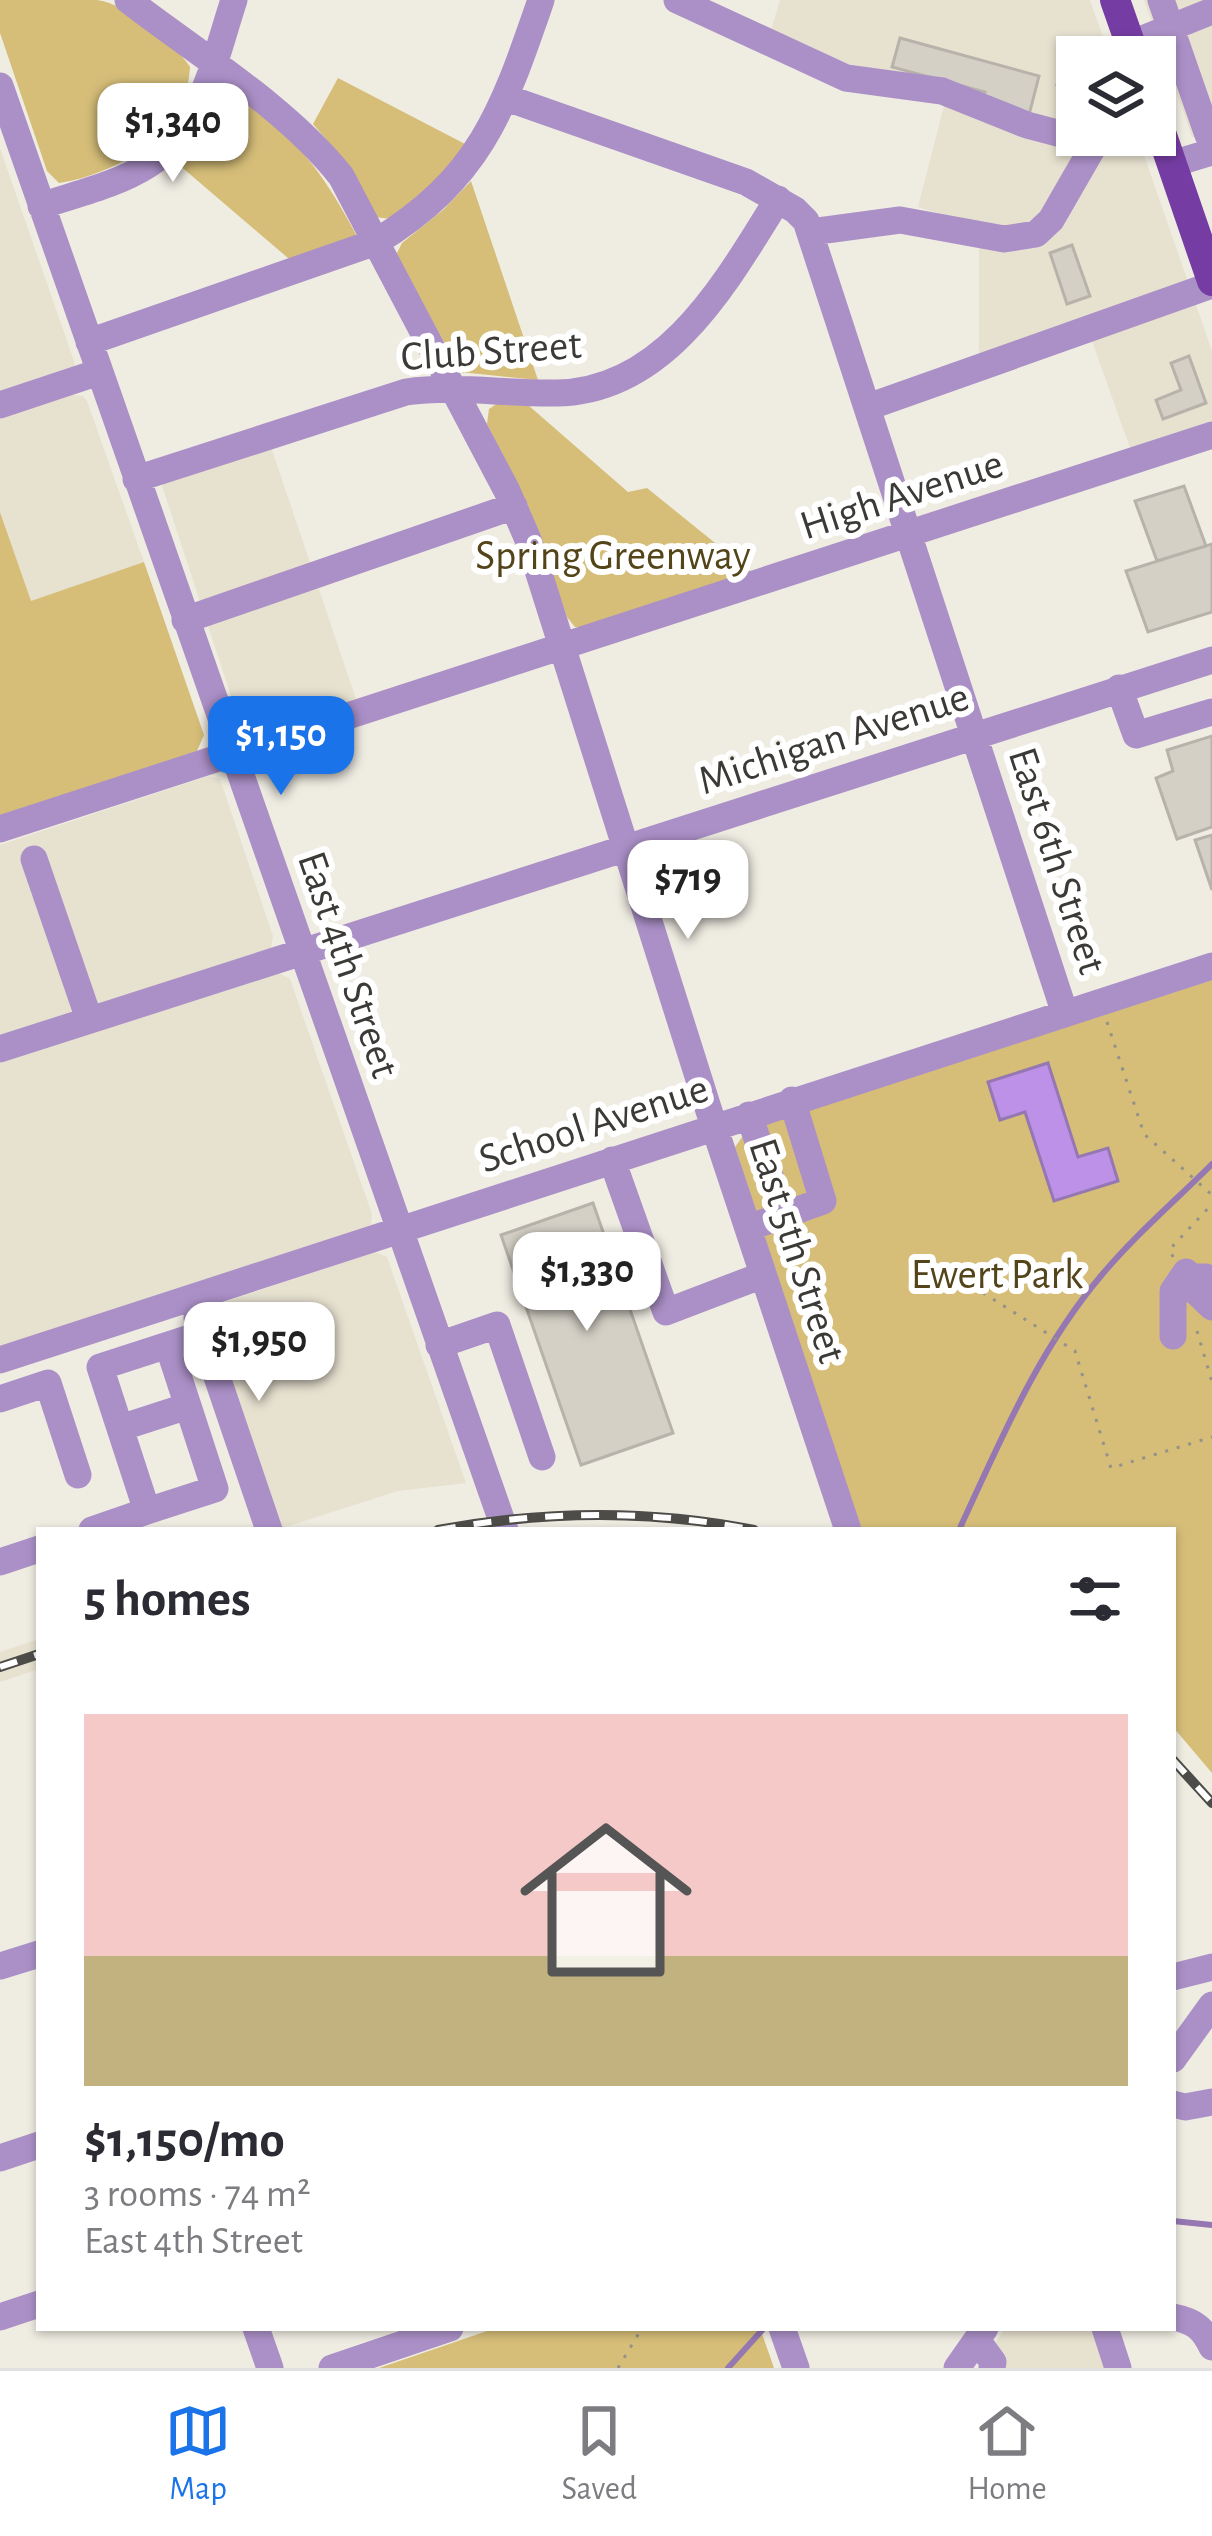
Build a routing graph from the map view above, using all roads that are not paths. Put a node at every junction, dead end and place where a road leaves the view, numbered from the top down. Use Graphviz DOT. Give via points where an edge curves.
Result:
graph roads {
  1 [pos="128,0"];
  2 [pos="234,0"];
  3 [pos="542,0"];
  4 [pos="677,0"];
  5 [pos="1115,0"];
  6 [pos="1209,11"];
  7 [pos="1165,14"];
  8 [pos="1128,36"];
  9 [pos="212,65"];
  10 [pos="0,86"];
  11 [pos="507,98"];
  12 [pos="1056,131"];
  13 [pos="1212,134"];
  14 [pos="1212,152"];
  15 [pos="1087,156"];
  16 [pos="1169,156"];
  17 [pos="1172,164"];
  18 [pos="778,200"];
  19 [pos="41,206"];
  20 [pos="811,232"];
  21 [pos="376,242"];
  22 [pos="1212,283"];
  23 [pos="88,342"];
  24 [pos="99,372"];
  25 [pos="452,388"];
  26 [pos="0,405"];
  27 [pos="868,407"];
  28 [pos="1212,435"];
  29 [pos="136,479"];
  30 [pos="514,506"];
  31 [pos="909,535"];
  32 [pos="185,620"];
  33 [pos="562,647"];
  34 [pos="1212,660"];
  35 [pos="1119,688"];
  36 [pos="1212,712"];
  37 [pos="973,736"];
  38 [pos="232,754"];
  39 [pos="0,830"];
  40 [pos="625,848"];
  41 [pos="34,859"];
  42 [pos="302,953"];
  43 [pos="1212,965"];
  44 [pos="1065,1014"];
  45 [pos="89,1019"];
  46 [pos="0,1049"];
  47 [pos="793,1100"];
  48 [pos="749,1115"];
  49 [pos="714,1126"];
  50 [pos="612,1160"];
  51 [pos="770,1178"];
  52 [pos="736,1191"];
  53 [pos="783,1214"];
  54 [pos="748,1228"];
  55 [pos="398,1229"];
  56 [pos="1193,1274"];
  57 [pos="763,1275"];
  58 [pos="190,1299"];
  59 [pos="1193,1321"];
  60 [pos="202,1334"];
  61 [pos="168,1345"];
  62 [pos="439,1346"];
  63 [pos="0,1360"];
  64 [pos="0,1400"];
  65 [pos="188,1406"];
  66 [pos="120,1428"];
  67 [pos="542,1457"];
  68 [pos="78,1475"];
  69 [pos="147,1511"];
  70 [pos="101,1527"];
  71 [pos="268,1527"];
  72 [pos="504,1527"];
  73 [pos="847,1527"];
  74 [pos="36,1550"];
  75 [pos="0,1562"];
  76 [pos="36,1955"];
  77 [pos="0,1966"];
  78 [pos="1212,1967"];
  79 [pos="1176,1976"];
  80 [pos="1212,2005"];
  81 [pos="1176,2056"];
  82 [pos="1212,2102"];
  83 [pos="1176,2105"];
  84 [pos="36,2146"];
  85 [pos="0,2158"];
  86 [pos="36,2304"];
  87 [pos="0,2317"];
  88 [pos="1176,2317"];
  89 [pos="257,2331"];
  90 [pos="442,2331"];
  91 [pos="1106,2331"];
  92 [pos="981,2334"];
  93 [pos="1212,2347"];
  94 [pos="270,2368"];
  95 [pos="332,2368"];
  96 [pos="957,2368"];
  97 [pos="992,2368"];
  98 [pos="1118,2368"];
  1 -- 9 [label="street, East 5th Street"];
  2 -- 9 [label="street"];
  3 -- 11 [label="street"];
  4 -- 12 [label="street" via="834,74 942,91"];
  5 -- 8 [label="main road"];
  6 -- 7 [label="street"];
  7 -- 13 [label="street"];
  9 -- 19 [label="street" via="194,117 173,145 120,179"];
  9 -- 21 [label="street, East 5th Street" via="320,149"];
  10 -- 19 [label="street, East 4th Street"];
  11 -- 18 [label="street, East 6th Street"];
  11 -- 21 [label="street" via="436,200"];
  14 -- 17 [label="street"];
  15 -- 20 [label="street" via="1051,220 1023,238 901,220"];
  16 -- 17 [label="main road"];
  17 -- 22 [label="main road"];
  18 -- 20 [label="street, East 6th Street"];
  18 -- 25 [label="street, Club Street" via="713,298 637,370 577,392"];
  19 -- 23 [label="street, East 4th Street"];
  20 -- 27 [label="street, East 6th Street"];
  21 -- 23 [label="street"];
  21 -- 25 [label="street, East 5th Street"];
  22 -- 27 [label="street"];
  23 -- 24 [label="street, East 4th Street"];
  24 -- 26 [label="street"];
  24 -- 29 [label="street, East 4th Street"];
  25 -- 29 [label="street, Club Street" via="389,396"];
  25 -- 30 [label="street, East 5th Street"];
  27 -- 31 [label="street, East 6th Street"];
  28 -- 31 [label="street, High Avenue"];
  29 -- 32 [label="street, East 4th Street"];
  30 -- 32 [label="street"];
  30 -- 33 [label="street, East 5th Street"];
  31 -- 33 [label="street, High Avenue"];
  31 -- 37 [label="street, East 6th Street"];
  32 -- 38 [label="street, East 4th Street"];
  33 -- 38 [label="street, High Avenue"];
  33 -- 40 [label="street, East 5th Street"];
  34 -- 35 [label="street, Michigan Avenue"];
  35 -- 36 [label="street" via="1136,735"];
  35 -- 37 [label="street, Michigan Avenue"];
  37 -- 40 [label="street, Michigan Avenue"];
  37 -- 44 [label="street, East 6th Street"];
  38 -- 39 [label="street, High Avenue"];
  38 -- 42 [label="street, East 4th Street"];
  40 -- 42 [label="street, Michigan Avenue"];
  40 -- 49 [label="street, East 5th Street"];
  41 -- 45 [label="street"];
  42 -- 45 [label="street, Michigan Avenue"];
  42 -- 55 [label="street, East 4th Street"];
  43 -- 44 [label="street, School Avenue"];
  44 -- 47 [label="street, School Avenue"];
  45 -- 46 [label="street, Michigan Avenue"];
  47 -- 48 [label="street, School Avenue"];
  47 -- 53 [label="street" via="823,1202"];
  48 -- 49 [label="street, School Avenue"];
  48 -- 51 [label="street"];
  49 -- 50 [label="street, School Avenue"];
  49 -- 52 [label="street, East 5th Street"];
  50 -- 55 [label="street, School Avenue"];
  50 -- 57 [label="street" via="666,1312"];
  51 -- 52 [label="street"];
  51 -- 53 [label="street"];
  52 -- 54 [label="street, East 5th Street"];
  53 -- 54 [label="street"];
  54 -- 57 [label="street, East 5th Street"];
  55 -- 58 [label="street, School Avenue"];
  55 -- 62 [label="street, East 4th Street"];
  56 -- 59 [label="street"];
  56 -- 59 [label="street" via="1186,1272 1173,1291 1170,1318"];
  57 -- 73 [label="street, East 5th Street"];
  58 -- 60 [label="street"];
  58 -- 63 [label="street, School Avenue"];
  60 -- 61 [label="street"];
  60 -- 71 [label="street"];
  61 -- 65 [label="street"];
  61 -- 66 [label="street" via="100,1367"];
  62 -- 67 [label="street" via="497,1325"];
  62 -- 72 [label="street, East 4th Street"];
  64 -- 68 [label="street" via="48,1383"];
  65 -- 66 [label="street"];
  65 -- 69 [label="street" via="214,1489"];
  66 -- 69 [label="street"];
  69 -- 70 [label="street"];
  74 -- 75 [label="street"];
  76 -- 77 [label="street"];
  78 -- 79 [label="street"];
  80 -- 81 [label="street"];
  82 -- 83 [label="street"];
  84 -- 85 [label="street"];
  86 -- 87 [label="street"];
  88 -- 93 [label="street" via="1192,2320"];
  89 -- 94 [label="street"];
  90 -- 95 [label="street"];
  91 -- 98 [label="street"];
  92 -- 96 [label="street"];
  92 -- 97 [label="street"];
}
